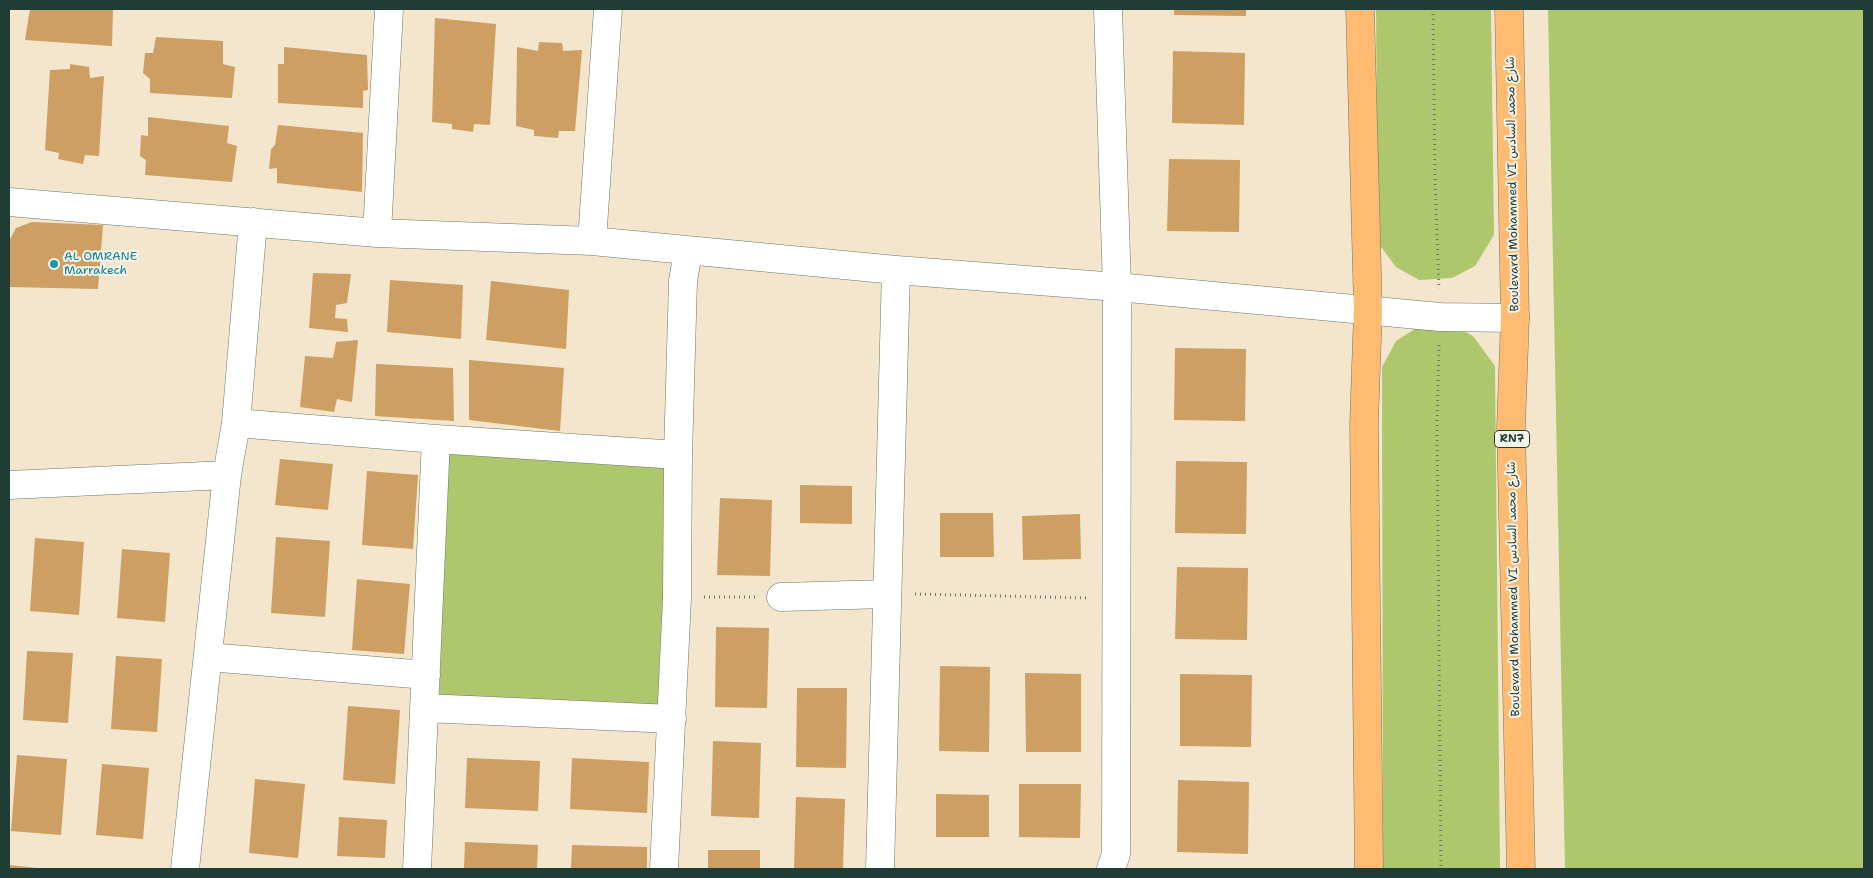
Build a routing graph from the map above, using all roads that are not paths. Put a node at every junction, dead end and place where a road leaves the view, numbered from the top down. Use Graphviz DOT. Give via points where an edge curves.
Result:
graph roads {
  1 [pos="382,9"];
  2 [pos="608,9"];
  3 [pos="1108,9"];
  4 [pos="1360,9"];
  5 [pos="1509,9"];
  6 [pos="9,202"];
  7 [pos="253,222"];
  8 [pos="377,233"];
  9 [pos="592,241"];
  10 [pos="688,251"];
  11 [pos="896,270"];
  12 [pos="1117,287"];
  13 [pos="1368,310"];
  14 [pos="1516,318"];
  15 [pos="236,423"];
  16 [pos="436,439"];
  17 [pos="678,455"];
  18 [pos="226,475"];
  19 [pos="9,485"];
  20 [pos="886,594"];
  21 [pos="780,597"];
  22 [pos="208,657"];
  23 [pos="426,675"];
  24 [pos="425,708"];
  25 [pos="672,719"];
  26 [pos="185,869"];
  27 [pos="417,869"];
  28 [pos="664,869"];
  29 [pos="880,869"];
  30 [pos="1111,869"];
  31 [pos="1369,869"];
  32 [pos="1521,869"];
  1 -- 8 [label="street"];
  2 -- 9 [label="street"];
  3 -- 12 [label="street"];
  4 -- 13 [label="main road"];
  5 -- 14 [label="main road, Boulevard Mohammed VI شارع محمد السادس / RN7"];
  6 -- 7 [label="street"];
  7 -- 8 [label="street"];
  7 -- 15 [label="street"];
  8 -- 9 [label="street"];
  9 -- 10 [label="street"];
  10 -- 11 [label="street"];
  10 -- 17 [label="street" via="683,280"];
  11 -- 12 [label="street"];
  11 -- 20 [label="street"];
  12 -- 13 [label="street"];
  12 -- 30 [label="street" via="1116,854"];
  13 -- 14 [label="street" via="1440,317"];
  13 -- 31 [label="main road" via="1364,424"];
  14 -- 32 [label="main road, Boulevard Mohammed VI شارع محمد السادس / RN7" via="1511,427"];
  15 -- 16 [label="street"];
  15 -- 18 [label="street"];
  16 -- 17 [label="street"];
  16 -- 23 [label="street"];
  17 -- 25 [label="street"];
  18 -- 19 [label="street"];
  18 -- 22 [label="street"];
  20 -- 21 [label="street"];
  20 -- 29 [label="street"];
  22 -- 23 [label="street"];
  22 -- 26 [label="street"];
  23 -- 24 [label="street"];
  24 -- 25 [label="street"];
  24 -- 27 [label="street"];
  25 -- 28 [label="street"];
}
